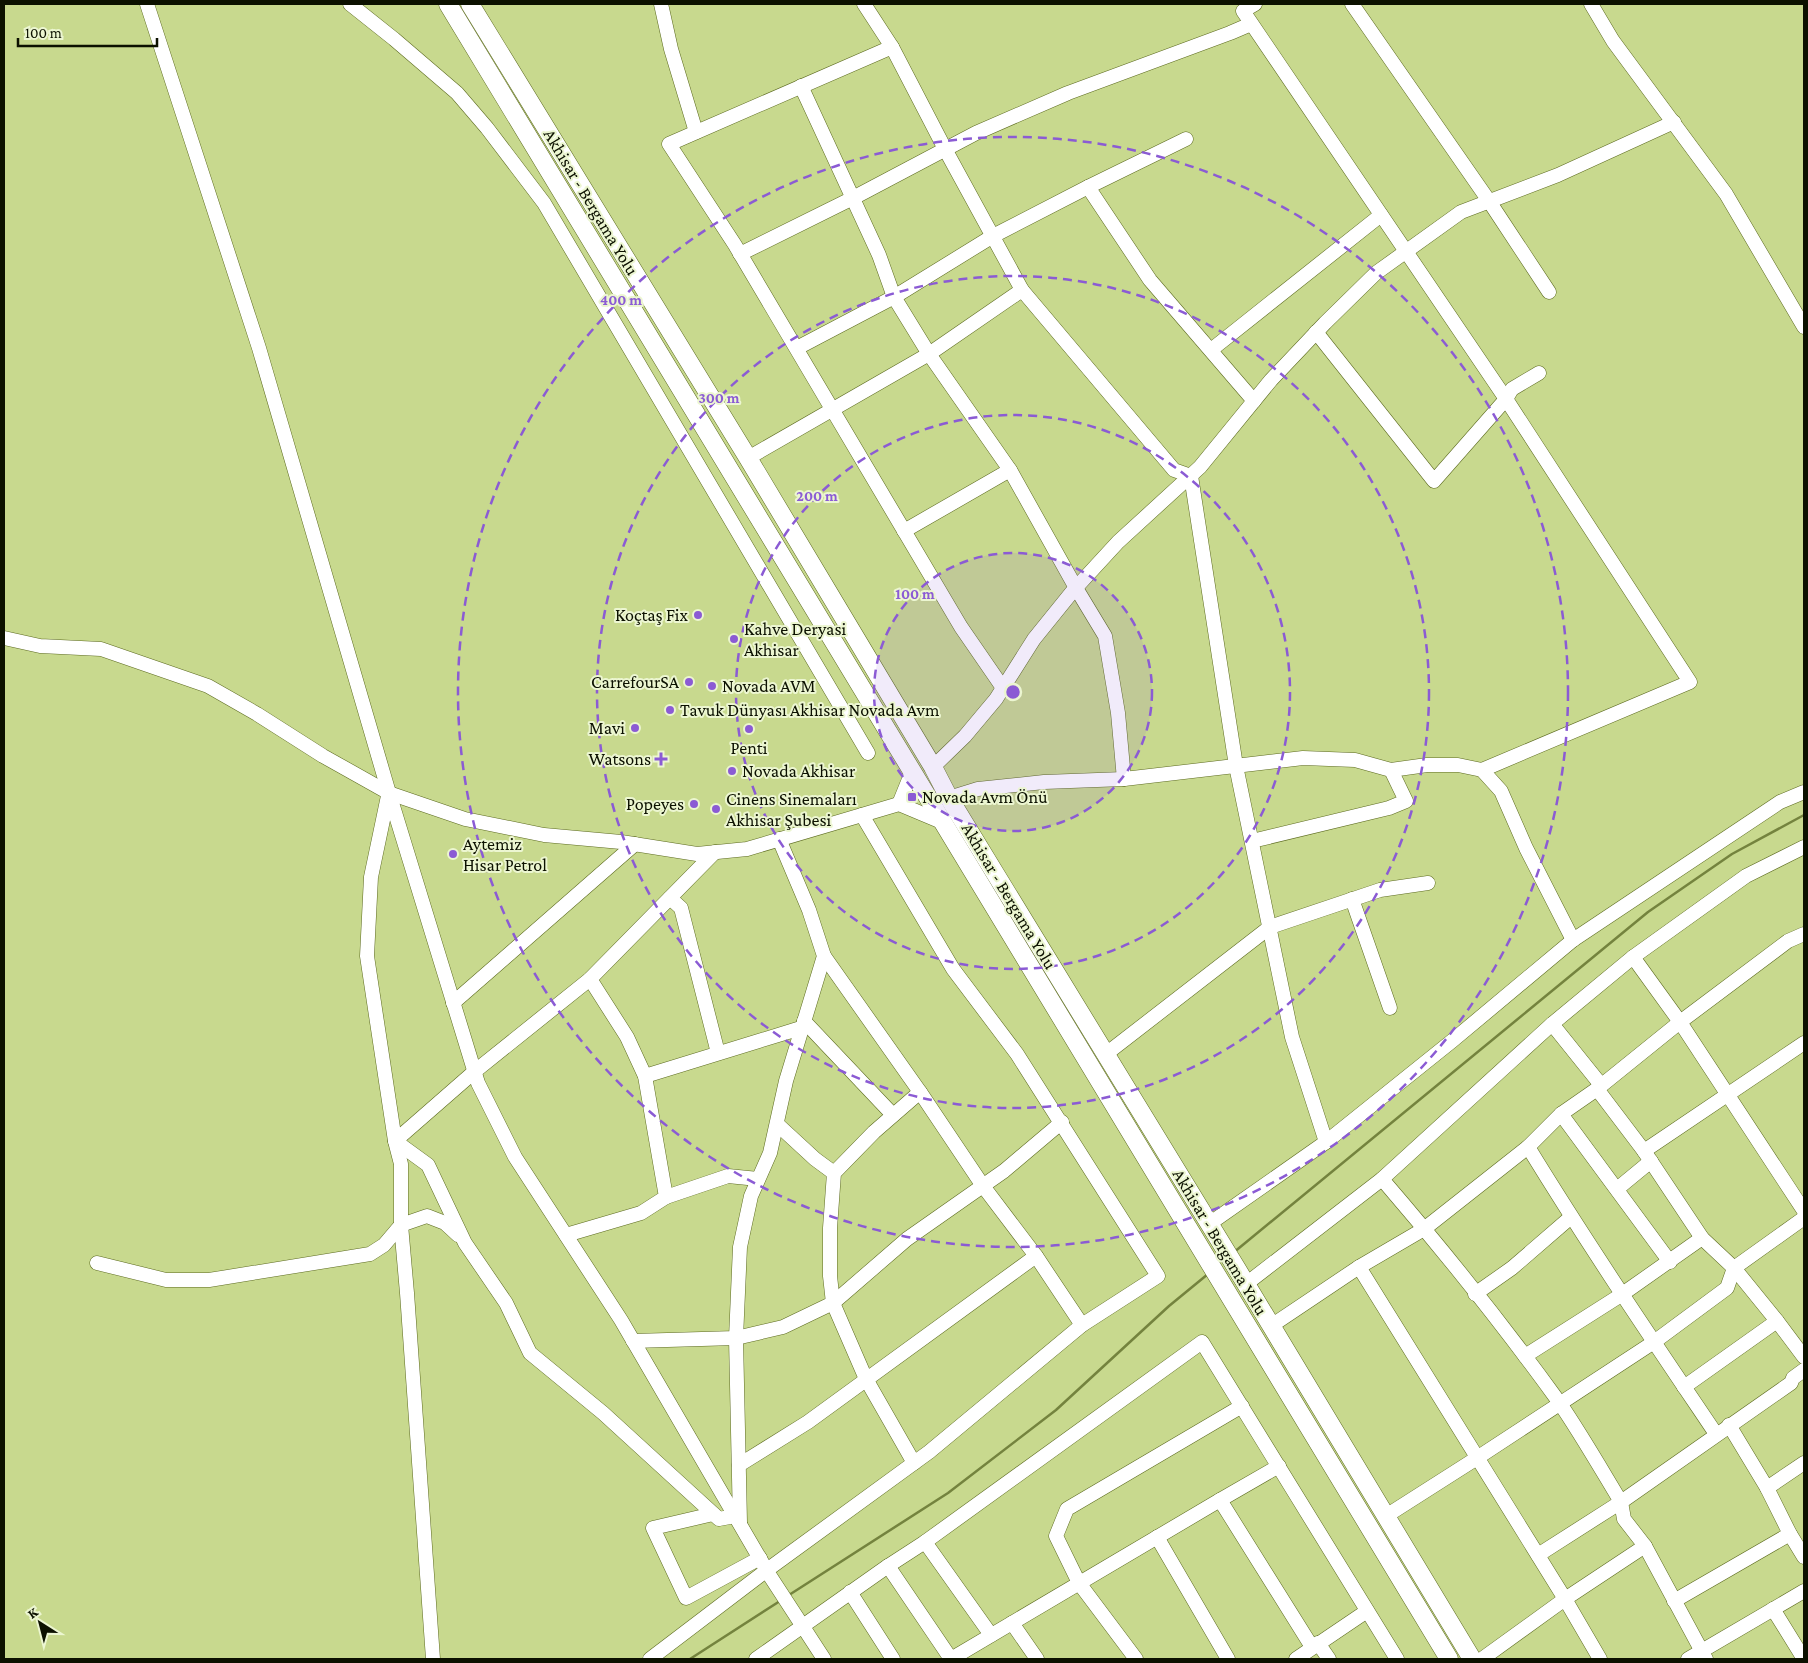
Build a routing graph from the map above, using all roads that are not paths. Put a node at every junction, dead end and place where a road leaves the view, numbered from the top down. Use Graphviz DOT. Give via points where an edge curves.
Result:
graph roads {
  1 [pos="147,4"];
  2 [pos="350,4"];
  3 [pos="448,4"];
  4 [pos="470,4"];
  5 [pos="661,4"];
  6 [pos="864,4"];
  7 [pos="1255,4"];
  8 [pos="1352,4"];
  9 [pos="1591,4"];
  10 [pos="1251,24"];
  11 [pos="892,47"];
  12 [pos="802,86"];
  13 [pos="1674,122"];
  14 [pos="696,132"];
  15 [pos="1186,139"];
  16 [pos="945,149"];
  17 [pos="1088,187"];
  18 [pos="853,198"];
  19 [pos="1489,201"];
  20 [pos="1380,215"];
  21 [pos="993,236"];
  22 [pos="1405,252"];
  23 [pos="740,254"];
  24 [pos="1022,290"];
  25 [pos="1549,292"];
  26 [pos="894,297"];
  27 [pos="1804,327"];
  28 [pos="1316,332"];
  29 [pos="797,348"];
  30 [pos="1211,350"];
  31 [pos="930,354"];
  32 [pos="1539,373"];
  33 [pos="1506,399"];
  34 [pos="1254,401"];
  35 [pos="833,408"];
  36 [pos="748,458"];
  37 [pos="1010,470"];
  38 [pos="1191,476"];
  39 [pos="904,532"];
  40 [pos="1076,588"];
  41 [pos="4,638"];
  42 [pos="1003,688"];
  43 [pos="868,753"];
  44 [pos="1236,766"];
  45 [pos="933,767"];
  46 [pos="1391,770"];
  47 [pos="1482,770"];
  48 [pos="912,772"];
  49 [pos="1124,779"];
  50 [pos="1804,792"];
  51 [pos="389,793"];
  52 [pos="950,798"];
  53 [pos="899,804"];
  54 [pos="862,815"];
  55 [pos="942,822"];
  56 [pos="779,840"];
  57 [pos="1252,841"];
  58 [pos="635,844"];
  59 [pos="1804,847"];
  60 [pos="715,852"];
  61 [pos="1428,883"];
  62 [pos="670,898"];
  63 [pos="1352,899"];
  64 [pos="1270,927"];
  65 [pos="1804,934"];
  66 [pos="1573,940"];
  67 [pos="824,956"];
  68 [pos="1633,957"];
  69 [pos="590,979"];
  70 [pos="453,1003"];
  71 [pos="1390,1008"];
  72 [pos="1680,1022"];
  73 [pos="802,1024"];
  74 [pos="1552,1024"];
  75 [pos="1804,1043"];
  76 [pos="718,1053"];
  77 [pos="1106,1054"];
  78 [pos="474,1072"];
  79 [pos="645,1076"];
  80 [pos="1599,1087"];
  81 [pos="920,1092"];
  82 [pos="1728,1094"];
  83 [pos="1561,1114"];
  84 [pos="893,1115"];
  85 [pos="1062,1122"];
  86 [pos="777,1124"];
  87 [pos="395,1141"];
  88 [pos="1326,1142"];
  89 [pos="1528,1147"];
  90 [pos="1647,1156"];
  91 [pos="834,1173"];
  92 [pos="758,1179"];
  93 [pos="1382,1180"];
  94 [pos="983,1186"];
  95 [pos="1617,1189"];
  96 [pos="666,1197"];
  97 [pos="1804,1211"];
  98 [pos="1571,1217"];
  99 [pos="1804,1218"];
  100 [pos="400,1225"];
  101 [pos="1424,1229"];
  102 [pos="1213,1230"];
  103 [pos="566,1235"];
  104 [pos="462,1238"];
  105 [pos="1702,1238"];
  106 [pos="1036,1256"];
  107 [pos="1670,1262"];
  108 [pos="97,1263"];
  109 [pos="1359,1267"];
  110 [pos="1734,1268"];
  111 [pos="1241,1276"];
  112 [pos="1475,1294"];
  113 [pos="1621,1295"];
  114 [pos="832,1303"];
  115 [pos="1777,1321"];
  116 [pos="1082,1325"];
  117 [pos="1271,1326"];
  118 [pos="736,1338"];
  119 [pos="633,1341"];
  120 [pos="1654,1342"];
  121 [pos="1525,1356"];
  122 [pos="1804,1357"];
  123 [pos="1804,1370"];
  124 [pos="866,1379"];
  125 [pos="1684,1387"];
  126 [pos="1560,1404"];
  127 [pos="1242,1406"];
  128 [pos="1729,1425"];
  129 [pos="1716,1434"];
  130 [pos="1477,1458"];
  131 [pos="914,1462"];
  132 [pos="1804,1463"];
  133 [pos="739,1465"];
  134 [pos="1280,1466"];
  135 [pos="1767,1488"];
  136 [pos="1220,1500"];
  137 [pos="1621,1502"];
  138 [pos="713,1514"];
  139 [pos="1386,1516"];
  140 [pos="738,1520"];
  141 [pos="1790,1534"];
  142 [pos="1157,1537"];
  143 [pos="925,1542"];
  144 [pos="1645,1546"];
  145 [pos="1538,1555"];
  146 [pos="1804,1557"];
  147 [pos="888,1566"];
  148 [pos="766,1568"];
  149 [pos="1079,1583"];
  150 [pos="1804,1591"];
  151 [pos="850,1592"];
  152 [pos="1565,1598"];
  153 [pos="1674,1601"];
  154 [pos="1773,1609"];
  155 [pos="1367,1611"];
  156 [pos="1012,1623"];
  157 [pos="804,1626"];
  158 [pos="991,1635"];
  159 [pos="1315,1645"];
  160 [pos="1704,1655"];
  161 [pos="433,1659"];
  162 [pos="650,1659"];
  163 [pos="756,1659"];
  164 [pos="824,1659"];
  165 [pos="893,1659"];
  166 [pos="951,1659"];
  167 [pos="1037,1659"];
  168 [pos="1136,1659"];
  169 [pos="1228,1659"];
  170 [pos="1296,1659"];
  171 [pos="1329,1659"];
  172 [pos="1397,1659"];
  173 [pos="1449,1659"];
  174 [pos="1472,1659"];
  175 [pos="1482,1659"];
  176 [pos="1600,1659"];
  177 [pos="1688,1659"];
  178 [pos="1804,1659"];
  1 -- 51 [label="street" via="259,348"];
  2 -- 43 [label="street" via="457,93 544,203"];
  3 -- 48 [label="main road, Akhisar - Bergama Yolu"];
  4 -- 36 [label="main road, Akhisar - Bergama Yolu"];
  5 -- 14 [label="street"];
  6 -- 11 [label="street"];
  7 -- 10 [label="street" via="1243,12"];
  8 -- 19 [label="street"];
  9 -- 13 [label="street" via="1613,41"];
  10 -- 16 [label="street" via="1068,93"];
  10 -- 20 [label="street"];
  11 -- 12 [label="street"];
  11 -- 16 [label="street"];
  12 -- 14 [label="street"];
  12 -- 18 [label="street"];
  13 -- 19 [label="street" via="1558,175"];
  13 -- 27 [label="street" via="1726,194"];
  14 -- 23 [label="street" via="669,144"];
  15 -- 17 [label="street"];
  16 -- 18 [label="street"];
  16 -- 21 [label="street"];
  17 -- 21 [label="street"];
  17 -- 30 [label="street" via="1150,280"];
  18 -- 23 [label="street"];
  18 -- 26 [label="street"];
  19 -- 22 [label="street" via="1461,212"];
  19 -- 25 [label="street"];
  20 -- 22 [label="street"];
  20 -- 30 [label="street"];
  21 -- 24 [label="street"];
  21 -- 26 [label="street"];
  22 -- 28 [label="street" via="1376,273"];
  22 -- 33 [label="street"];
  23 -- 29 [label="street"];
  24 -- 31 [label="street"];
  24 -- 38 [label="street" via="1174,470"];
  26 -- 29 [label="street"];
  26 -- 31 [label="street"];
  28 -- 33 [label="street" via="1434,481"];
  28 -- 34 [label="street"];
  29 -- 35 [label="street"];
  30 -- 34 [label="street"];
  31 -- 35 [label="street"];
  31 -- 37 [label="street"];
  32 -- 33 [label="street" via="1512,389"];
  33 -- 47 [label="street" via="1690,682"];
  34 -- 38 [label="street"];
  35 -- 36 [label="street"];
  35 -- 39 [label="street"];
  36 -- 45 [label="main road, Akhisar - Bergama Yolu"];
  37 -- 39 [label="street"];
  37 -- 40 [label="street"];
  38 -- 40 [label="street" via="1118,542"];
  38 -- 44 [label="street"];
  39 -- 42 [label="street" via="961,627"];
  40 -- 42 [label="street" via="1034,639"];
  40 -- 49 [label="street" via="1105,636 1118,714"];
  41 -- 51 [label="street" via="40,646 101,649 208,686"];
  42 -- 45 [label="street" via="965,736"];
  44 -- 46 [label="street" via="1303,758 1355,760"];
  44 -- 49 [label="street"];
  44 -- 57 [label="street"];
  45 -- 52 [label="main road, Akhisar - Bergama Yolu"];
  46 -- 47 [label="street" via="1458,765"];
  46 -- 57 [label="street" via="1406,801 1389,808"];
  47 -- 66 [label="street" via="1501,791"];
  48 -- 53 [label="street"];
  48 -- 55 [label="main road, Akhisar - Bergama Yolu"];
  49 -- 52 [label="street" via="978,789"];
  50 -- 66 [label="street" via="1780,802"];
  51 -- 58 [label="street" via="465,819 544,835"];
  51 -- 70 [label="street"];
  51 -- 87 [label="street" via="371,877 367,956"];
  52 -- 77 [label="main road, Akhisar - Bergama Yolu"];
  53 -- 54 [label="street"];
  53 -- 55 [label="street"];
  54 -- 56 [label="street"];
  54 -- 85 [label="street" via="953,969 1017,1054"];
  55 -- 173 [label="main road, Akhisar - Bergama Yolu"];
  56 -- 60 [label="street" via="747,849"];
  56 -- 67 [label="street" via="809,910"];
  57 -- 64 [label="street"];
  58 -- 60 [label="street" via="697,854"];
  58 -- 70 [label="street"];
  59 -- 68 [label="street" via="1746,876"];
  60 -- 62 [label="street"];
  61 -- 63 [label="street" via="1380,890"];
  62 -- 69 [label="street"];
  62 -- 76 [label="street" via="681,908"];
  63 -- 64 [label="street"];
  63 -- 71 [label="street"];
  64 -- 77 [label="street"];
  64 -- 88 [label="street" via="1292,1037"];
  65 -- 72 [label="street" via="1788,942"];
  66 -- 88 [label="street"];
  67 -- 73 [label="street"];
  67 -- 81 [label="street"];
  68 -- 72 [label="street"];
  68 -- 74 [label="street"];
  69 -- 78 [label="street"];
  69 -- 79 [label="street" via="627,1037"];
  70 -- 78 [label="street"];
  72 -- 80 [label="street"];
  72 -- 82 [label="street"];
  73 -- 76 [label="street"];
  73 -- 84 [label="street"];
  73 -- 86 [label="street"];
  74 -- 80 [label="street"];
  74 -- 93 [label="street"];
  75 -- 82 [label="street"];
  76 -- 79 [label="street"];
  77 -- 102 [label="main road, Akhisar - Bergama Yolu"];
  78 -- 87 [label="street"];
  78 -- 103 [label="street" via="515,1157"];
  79 -- 96 [label="street"];
  80 -- 83 [label="street"];
  80 -- 90 [label="street"];
  81 -- 84 [label="street"];
  81 -- 94 [label="street"];
  82 -- 90 [label="street"];
  82 -- 97 [label="street"];
  83 -- 89 [label="street"];
  83 -- 95 [label="street"];
  84 -- 91 [label="street"];
  85 -- 94 [label="street"];
  85 -- 116 [label="street" via="1158,1276"];
  86 -- 91 [label="street"];
  86 -- 92 [label="street" via="770,1153"];
  87 -- 100 [label="street" via="401,1164"];
  87 -- 104 [label="street" via="428,1165"];
  88 -- 102 [label="street"];
  89 -- 98 [label="street"];
  89 -- 101 [label="street"];
  90 -- 95 [label="street"];
  90 -- 105 [label="street"];
  91 -- 114 [label="street" via="830,1228"];
  92 -- 96 [label="street" via="728,1176"];
  92 -- 118 [label="street" via="740,1247"];
  93 -- 101 [label="street"];
  93 -- 111 [label="street"];
  94 -- 106 [label="street"];
  94 -- 114 [label="street" via="907,1239"];
  95 -- 107 [label="street"];
  96 -- 103 [label="street" via="641,1213"];
  98 -- 112 [label="street" via="1512,1268"];
  98 -- 113 [label="street"];
  99 -- 110 [label="street"];
  100 -- 104 [label="street" via="427,1216 445,1223"];
  100 -- 108 [label="street" via="384,1245 370,1254 209,1280 166,1280"];
  100 -- 161 [label="street"];
  101 -- 109 [label="street"];
  101 -- 112 [label="street"];
  102 -- 111 [label="main road, Akhisar - Bergama Yolu"];
  103 -- 119 [label="street"];
  104 -- 138 [label="street" via="506,1302 530,1353 603,1413"];
  105 -- 107 [label="street"];
  105 -- 110 [label="street"];
  106 -- 116 [label="street"];
  106 -- 124 [label="street"];
  107 -- 113 [label="street"];
  109 -- 117 [label="street"];
  109 -- 130 [label="street"];
  110 -- 115 [label="street"];
  110 -- 120 [label="street" via="1727,1288"];
  111 -- 117 [label="main road, Akhisar - Bergama Yolu"];
  112 -- 121 [label="street"];
  113 -- 120 [label="street"];
  113 -- 121 [label="street"];
  114 -- 118 [label="street" via="783,1327"];
  114 -- 124 [label="street"];
  115 -- 122 [label="street"];
  115 -- 125 [label="street"];
  116 -- 131 [label="street"];
  117 -- 139 [label="main road, Akhisar - Bergama Yolu"];
  118 -- 119 [label="street"];
  118 -- 133 [label="street"];
  119 -- 140 [label="street"];
  120 -- 125 [label="street"];
  120 -- 126 [label="street"];
  121 -- 126 [label="street"];
  123 -- 128 [label="street" via="1793,1378 1791,1384"];
  124 -- 131 [label="street"];
  124 -- 133 [label="street" via="808,1422"];
  125 -- 129 [label="street"];
  126 -- 130 [label="street"];
  126 -- 137 [label="street"];
  127 -- 134 [label="street"];
  127 -- 143 [label="street" via="1202,1342"];
  127 -- 149 [label="street" via="1067,1508 1056,1536"];
  128 -- 129 [label="street"];
  128 -- 135 [label="street"];
  129 -- 137 [label="street"];
  130 -- 139 [label="street"];
  130 -- 145 [label="street"];
  131 -- 148 [label="street"];
  132 -- 135 [label="street"];
  133 -- 140 [label="street"];
  134 -- 136 [label="street"];
  134 -- 155 [label="street"];
  135 -- 141 [label="street"];
  136 -- 142 [label="street"];
  136 -- 159 [label="street"];
  137 -- 144 [label="street" via="1624,1518"];
  137 -- 145 [label="street"];
  138 -- 140 [label="street" via="719,1519"];
  138 -- 148 [label="street" via="654,1528 686,1598"];
  139 -- 174 [label="main road, Akhisar - Bergama Yolu"];
  140 -- 148 [label="street"];
  141 -- 146 [label="street"];
  141 -- 153 [label="street"];
  142 -- 149 [label="street"];
  142 -- 169 [label="street"];
  143 -- 147 [label="street"];
  143 -- 158 [label="street"];
  144 -- 152 [label="street"];
  144 -- 153 [label="street"];
  145 -- 152 [label="street"];
  147 -- 151 [label="street"];
  147 -- 166 [label="street"];
  148 -- 157 [label="street"];
  148 -- 162 [label="street"];
  149 -- 156 [label="street"];
  149 -- 168 [label="street"];
  150 -- 154 [label="street"];
  151 -- 157 [label="street"];
  151 -- 165 [label="street"];
  152 -- 175 [label="street"];
  152 -- 176 [label="street"];
  153 -- 160 [label="street"];
  154 -- 160 [label="street"];
  154 -- 178 [label="street"];
  155 -- 159 [label="street"];
  155 -- 172 [label="street"];
  156 -- 158 [label="street"];
  156 -- 167 [label="street"];
  157 -- 163 [label="street"];
  157 -- 164 [label="street"];
  158 -- 166 [label="street"];
  159 -- 170 [label="street"];
  159 -- 171 [label="street"];
  160 -- 177 [label="street"];
}
